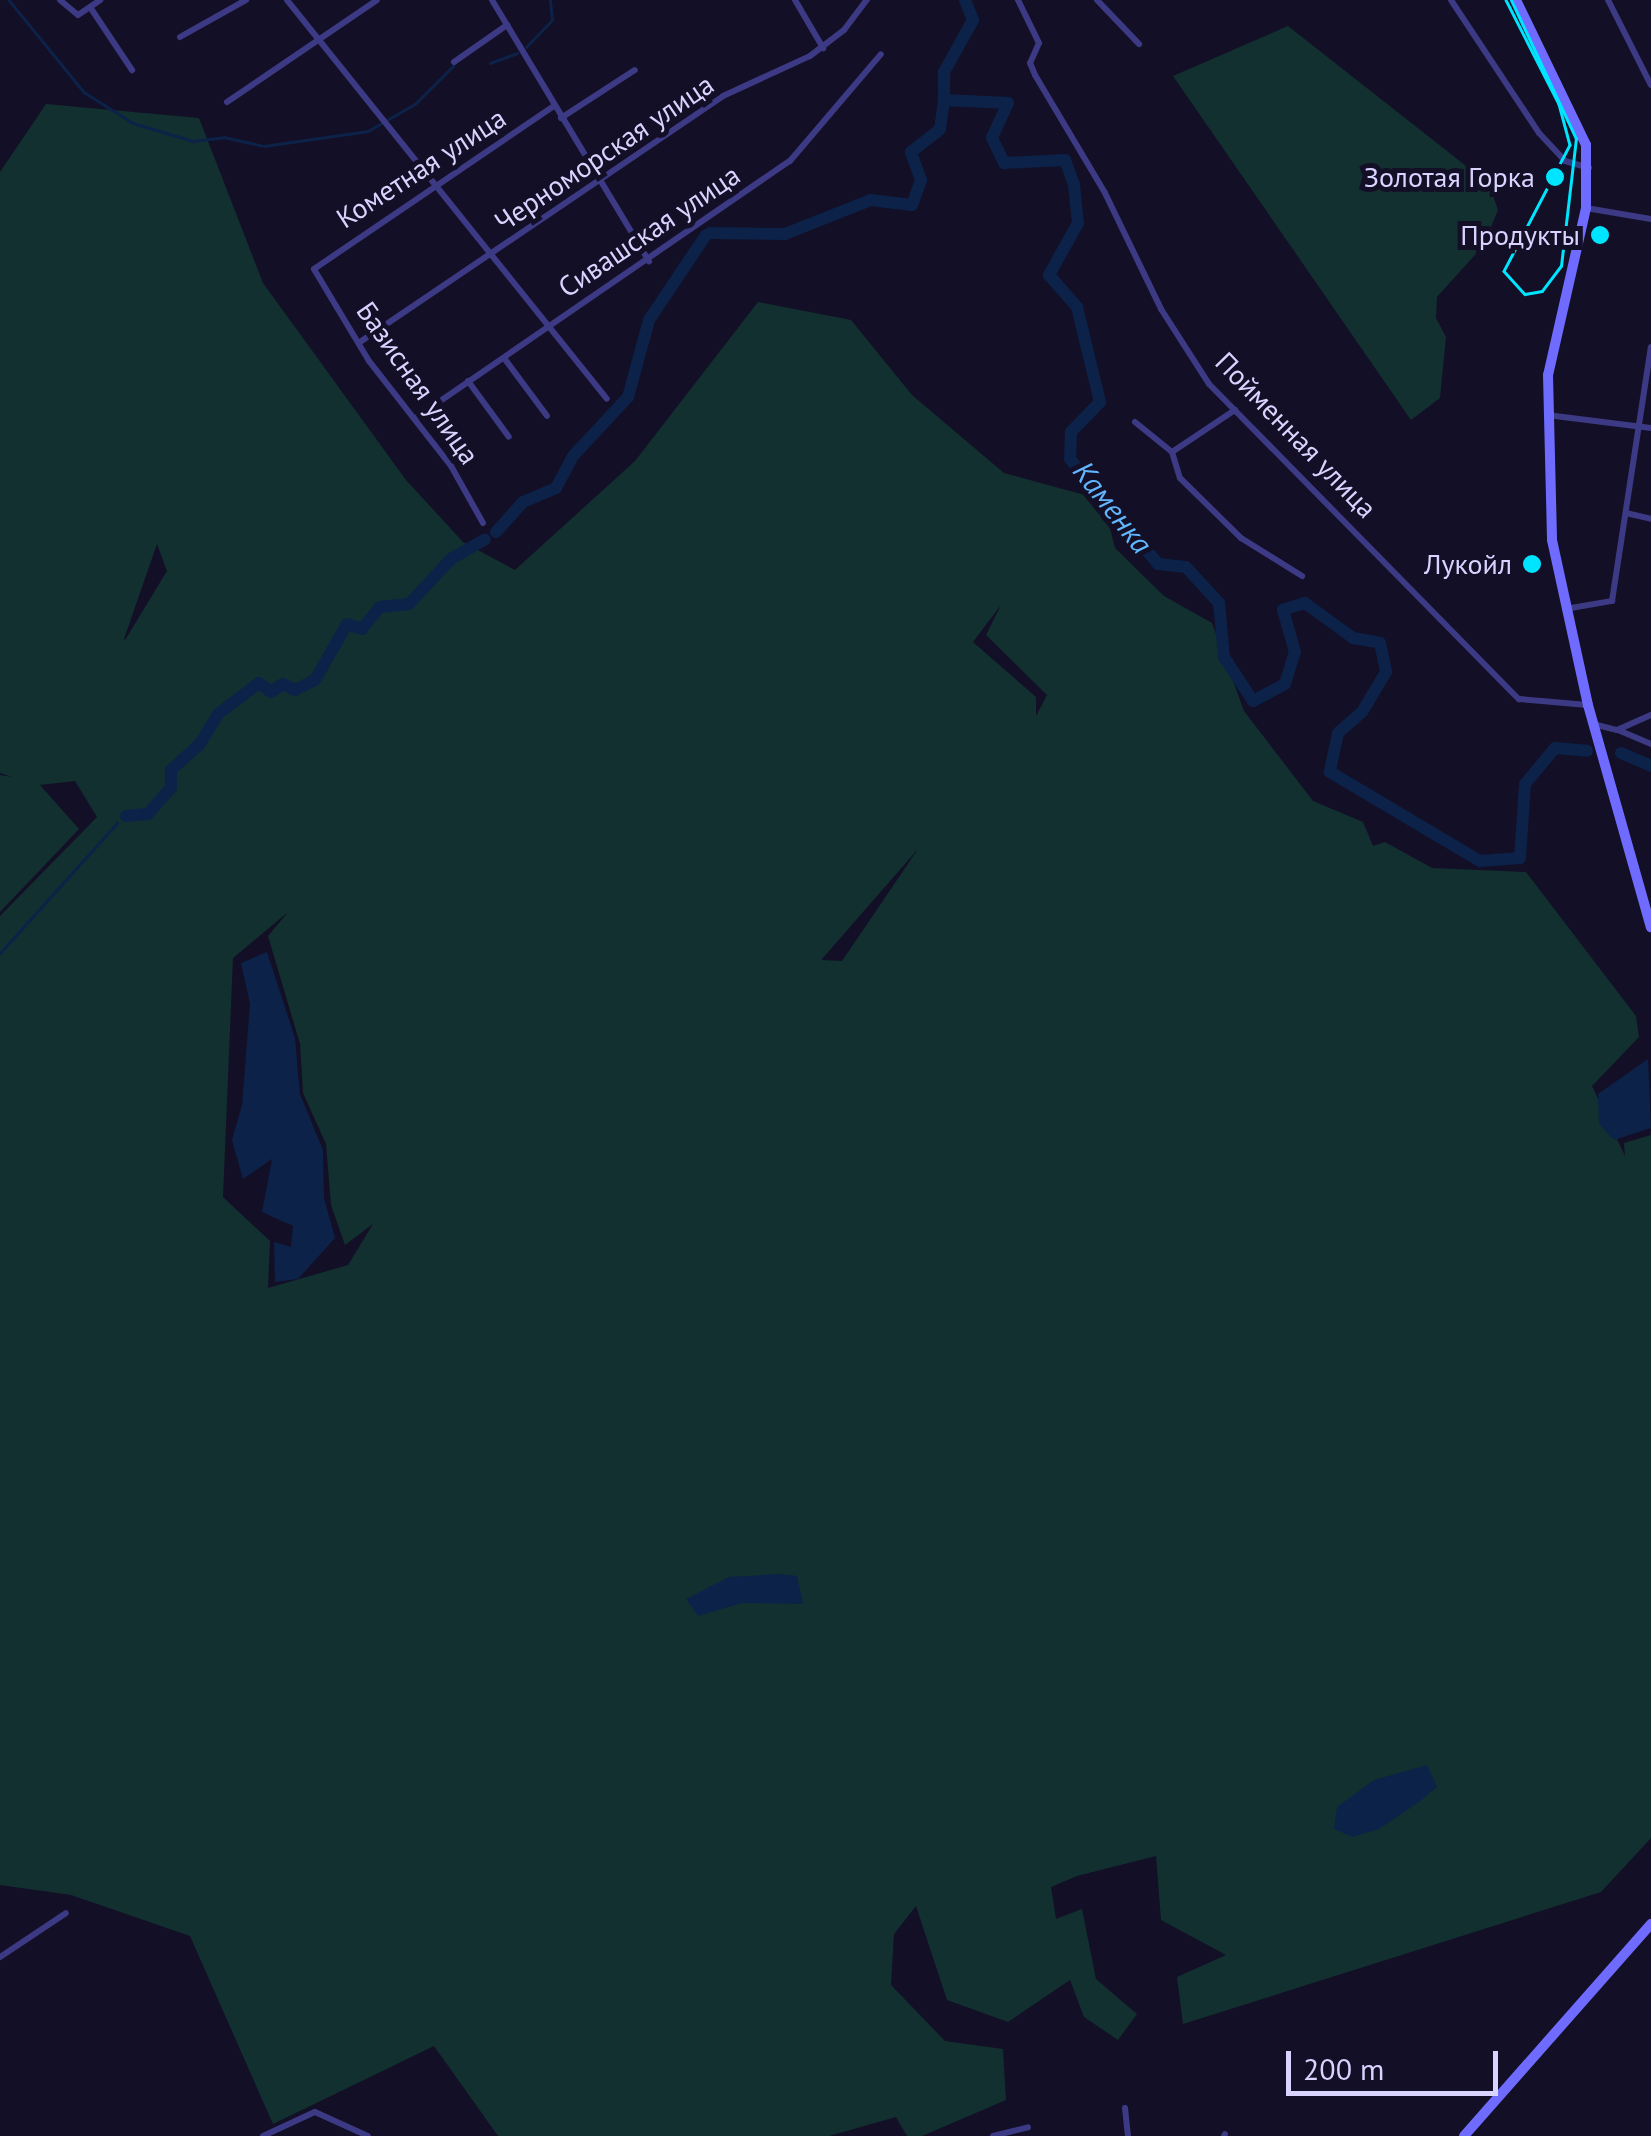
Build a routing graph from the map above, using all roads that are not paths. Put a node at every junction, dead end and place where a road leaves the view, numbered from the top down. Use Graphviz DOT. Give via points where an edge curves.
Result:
graph roads {
  1 [pos="60,0"];
  2 [pos="100,0"];
  3 [pos="246,0"];
  4 [pos="287,0"];
  5 [pos="377,0"];
  6 [pos="492,0"];
  7 [pos="795,0"];
  8 [pos="867,0"];
  9 [pos="1018,0"];
  10 [pos="1097,0"];
  11 [pos="1451,0"];
  12 [pos="1516,0"];
  13 [pos="1608,0"];
  14 [pos="90,7"];
  15 [pos="507,25"];
  16 [pos="180,37"];
  17 [pos="318,38"];
  18 [pos="1139,44"];
  19 [pos="822,48"];
  20 [pos="881,54"];
  21 [pos="454,62"];
  22 [pos="132,70"];
  23 [pos="635,70"];
  24 [pos="1651,85"];
  25 [pos="226,102"];
  26 [pos="554,106"];
  27 [pos="560,118"];
  28 [pos="1589,168"];
  29 [pos="600,182"];
  30 [pos="436,186"];
  31 [pos="1586,208"];
  32 [pos="1651,219"];
  33 [pos="493,255"];
  34 [pos="649,260"];
  35 [pos="314,269"];
  36 [pos="549,325"];
  37 [pos="360,342"];
  38 [pos="1651,346"];
  39 [pos="504,358"];
  40 [pos="468,381"];
  41 [pos="607,399"];
  42 [pos="1235,410"];
  43 [pos="1546,415"];
  44 [pos="546,416"];
  45 [pos="417,418"];
  46 [pos="1134,422"];
  47 [pos="1637,426"];
  48 [pos="1651,428"];
  49 [pos="509,436"];
  50 [pos="1172,452"];
  51 [pos="1626,513"];
  52 [pos="1651,519"];
  53 [pos="483,523"];
  54 [pos="1302,576"];
  55 [pos="1564,609"];
  56 [pos="1588,705"];
  57 [pos="1651,714"];
  58 [pos="1593,724"];
  59 [pos="1617,730"];
  60 [pos="1651,744"];
  61 [pos="1651,927"];
  62 [pos="66,1913"];
  63 [pos="1651,1924"];
  64 [pos="0,1957"];
  65 [pos="1124,2108"];
  66 [pos="1028,2126"];
  67 [pos="263,2136"];
  68 [pos="368,2136"];
  69 [pos="993,2136"];
  70 [pos="1128,2136"];
  71 [pos="1464,2136"];
  1 -- 14 [label="street" via="69,12"];
  2 -- 14 [label="street"];
  3 -- 16 [label="street"];
  4 -- 17 [label="street"];
  5 -- 17 [label="street"];
  6 -- 15 [label="street"];
  7 -- 19 [label="street"];
  8 -- 19 [label="street, Черноморская улица"];
  9 -- 42 [label="street, Пойменная улица" via="1040,44 1030,63 1035,76 1105,194 1161,309 1209,384"];
  10 -- 18 [label="street"];
  11 -- 28 [label="street" via="1539,133 1561,158"];
  12 -- 28 [label="street" via="1580,127"];
  13 -- 24 [label="street"];
  14 -- 22 [label="street"];
  15 -- 21 [label="street"];
  15 -- 26 [label="street"];
  17 -- 25 [label="street"];
  17 -- 30 [label="street"];
  19 -- 29 [label="street, Черноморская улица" via="723,96"];
  20 -- 34 [label="street, Сивашская улица" via="790,162"];
  23 -- 27 [label="street"];
  26 -- 27 [label="street"];
  26 -- 30 [label="street, Кометная улица"];
  27 -- 29 [label="street"];
  28 -- 31 [label="street"];
  29 -- 33 [label="street, Черноморская улица"];
  29 -- 34 [label="street"];
  30 -- 33 [label="street"];
  30 -- 35 [label="street, Кометная улица"];
  31 -- 32 [label="street"];
  31 -- 43 [label="street" via="1548,375"];
  33 -- 36 [label="street"];
  33 -- 37 [label="street, Черноморская улица"];
  34 -- 36 [label="street, Сивашская улица"];
  35 -- 37 [label="street, Базисная улица"];
  36 -- 39 [label="street, Сивашская улица"];
  36 -- 41 [label="street"];
  37 -- 45 [label="street, Базисная улица"];
  38 -- 47 [label="street"];
  39 -- 40 [label="street, Сивашская улица"];
  39 -- 44 [label="street"];
  40 -- 45 [label="street, Сивашская улица"];
  40 -- 49 [label="street"];
  42 -- 50 [label="street"];
  42 -- 56 [label="street, Пойменная улица" via="1519,700"];
  43 -- 47 [label="street"];
  43 -- 55 [label="street"];
  45 -- 53 [label="street, Базисная улица"];
  46 -- 50 [label="street"];
  47 -- 48 [label="street"];
  47 -- 51 [label="street"];
  50 -- 54 [label="street" via="1180,478 1240,538"];
  51 -- 52 [label="street"];
  51 -- 55 [label="street" via="1612,601"];
  55 -- 56 [label="street"];
  56 -- 58 [label="street"];
  57 -- 59 [label="street"];
  58 -- 59 [label="street"];
  58 -- 61 [label="street"];
  59 -- 60 [label="street"];
  62 -- 64 [label="street"];
  63 -- 71 [label="street"];
  65 -- 70 [label="street"];
  66 -- 69 [label="street"];
  67 -- 68 [label="street" via="315,2112"];
}
